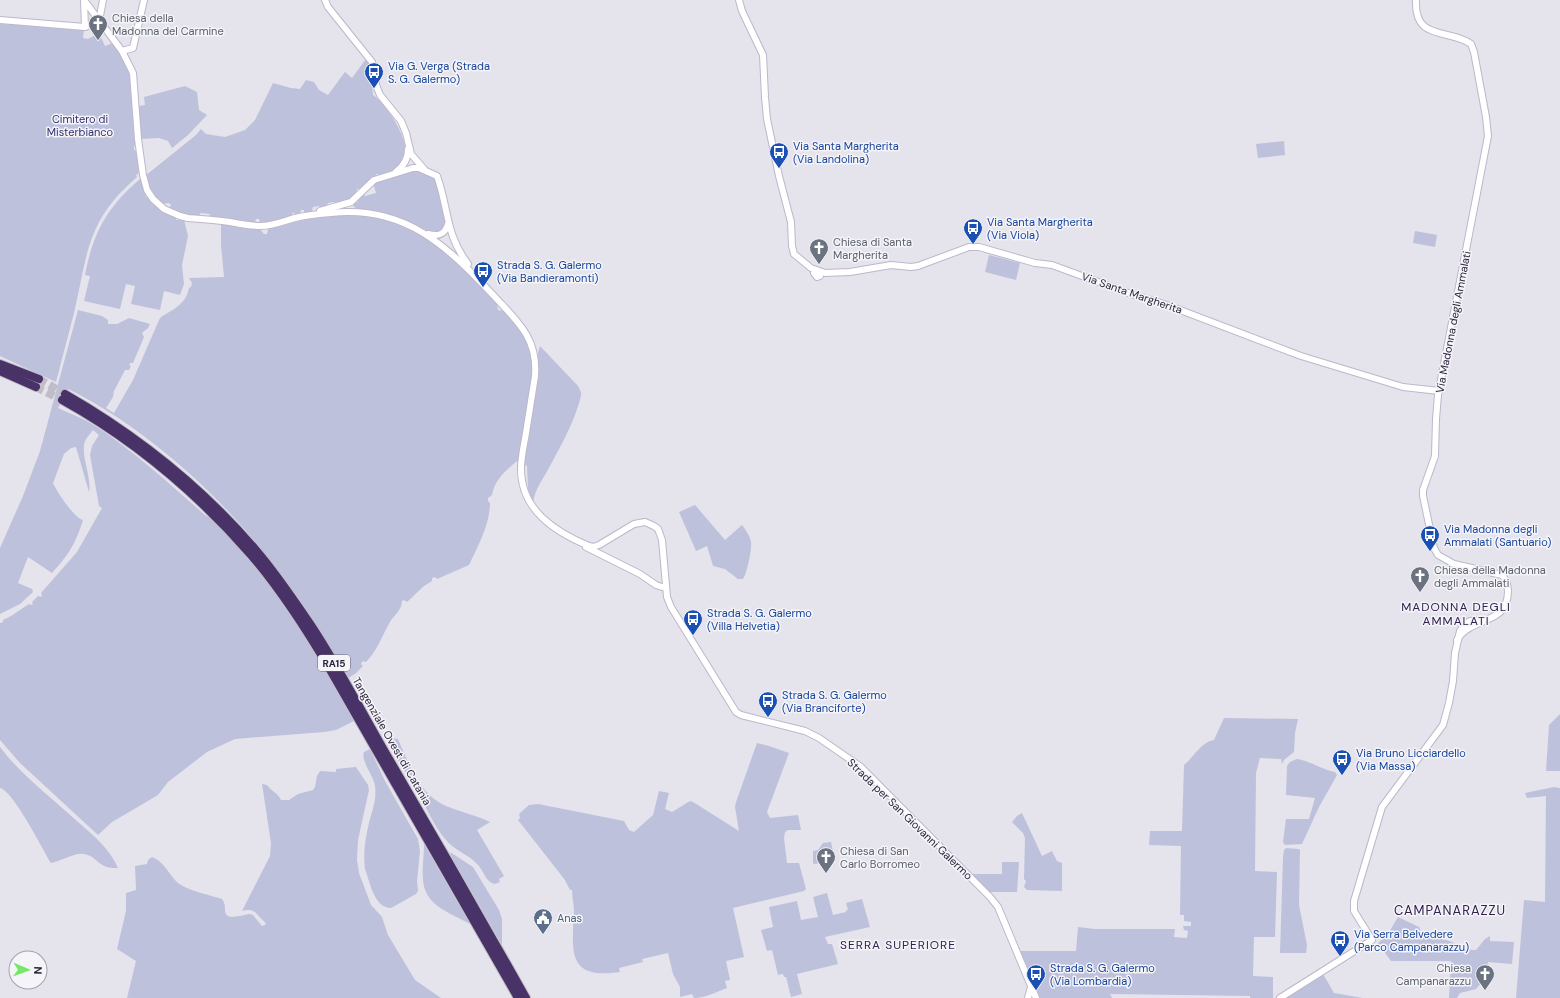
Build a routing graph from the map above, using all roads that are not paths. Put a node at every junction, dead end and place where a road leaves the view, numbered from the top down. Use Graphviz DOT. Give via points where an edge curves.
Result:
graph roads {
  1 [pos="84,0"];
  2 [pos="103,0"];
  3 [pos="144,0"];
  4 [pos="325,0"];
  5 [pos="739,0"];
  6 [pos="1416,0"];
  7 [pos="0,20"];
  8 [pos="100,22"];
  9 [pos="84,26"];
  10 [pos="122,51"];
  11 [pos="408,143"];
  12 [pos="425,170"];
  13 [pos="393,174"];
  14 [pos="351,202"];
  15 [pos="361,213"];
  16 [pos="297,217"];
  17 [pos="448,224"];
  18 [pos="421,231"];
  19 [pos="482,284"];
  20 [pos="0,364"];
  21 [pos="0,371"];
  22 [pos="1439,391"];
  23 [pos="580,542"];
  24 [pos="599,545"];
  25 [pos="606,556"];
  26 [pos="656,585"];
  27 [pos="666,585"];
  28 [pos="671,607"];
  29 [pos="1031,987"];
  30 [pos="518,998"];
  31 [pos="526,998"];
  32 [pos="1028,998"];
  33 [pos="1036,998"];
  34 [pos="1280,998"];
  1 -- 8 [label="street"];
  1 -- 9 [label="street"];
  2 -- 8 [label="street"];
  3 -- 10 [label="street" via="133,48"];
  4 -- 11 [label="street" via="372,62 380,95 400,121"];
  5 -- 22 [label="street, Via Santa Margherita" via="763,55 767,119 791,222 792,250 796,257 815,271 850,272 891,265 918,266 969,247 979,247 1052,265 1308,358 1403,387"];
  6 -- 22 [label="street, Via Madonna degli Ammalati" via="1419,18 1425,27 1435,33 1458,37 1471,44 1489,132"];
  7 -- 9 [label="street"];
  8 -- 9 [label="street"];
  8 -- 10 [label="street"];
  10 -- 16 [label="street" via="133,72 143,174 147,190 153,199 172,213 188,218 260,226"];
  11 -- 12 [label="street" via="411,154"];
  11 -- 13 [label="street" via="406,161"];
  12 -- 13 [label="street" via="417,168"];
  12 -- 17 [label="street" via="437,176"];
  13 -- 14 [label="street" via="374,180"];
  14 -- 15 [label="street" via="350,207"];
  14 -- 16 [label="street"];
  15 -- 16 [label="street" via="333,212"];
  15 -- 18 [label="street" via="391,218"];
  17 -- 18 [label="street" via="444,233 438,236"];
  17 -- 19 [label="street" via="455,246"];
  18 -- 19 [label="street" via="458,258"];
  19 -- 23 [label="street" via="528,335 535,355 536,370 522,458 523,486 531,506 546,522"];
  20 -- 21 [label="highway" via="37,383"];
  22 -- 34 [label="street, Via Madonna degli Ammalati" via="1435,456 1423,490 1432,544 1435,552 1454,564 1502,575 1508,589 1506,603 1498,614 1487,619 1470,621 1460,631 1453,681 1443,725 1382,808 1354,901 1354,910 1372,940"];
  23 -- 24 [label="street" via="593,547"];
  23 -- 25 [label="street"];
  24 -- 25 [label="street" via="598,551"];
  24 -- 27 [label="street, Strada per San Giovanni Galermo" via="634,524 645,522 654,526 662,540"];
  25 -- 26 [label="street"];
  26 -- 27 [label="street"];
  26 -- 28 [label="street"];
  27 -- 28 [label="street, Strada per San Giovanni Galermo"];
  28 -- 29 [label="street, Strada per San Giovanni Galermo" via="736,712 742,716 810,733 861,767 990,897 1000,911"];
  29 -- 32 [label="street"];
  29 -- 33 [label="street, Strada per San Giovanni Galermo"];
  30 -- 31 [label="highway, Tangenziale Ovest di Catania / RA15" via="329,668 280,592 252,556 194,495 123,437 64,397 130,434 179,472 227,518 262,557 335,664"];
}
